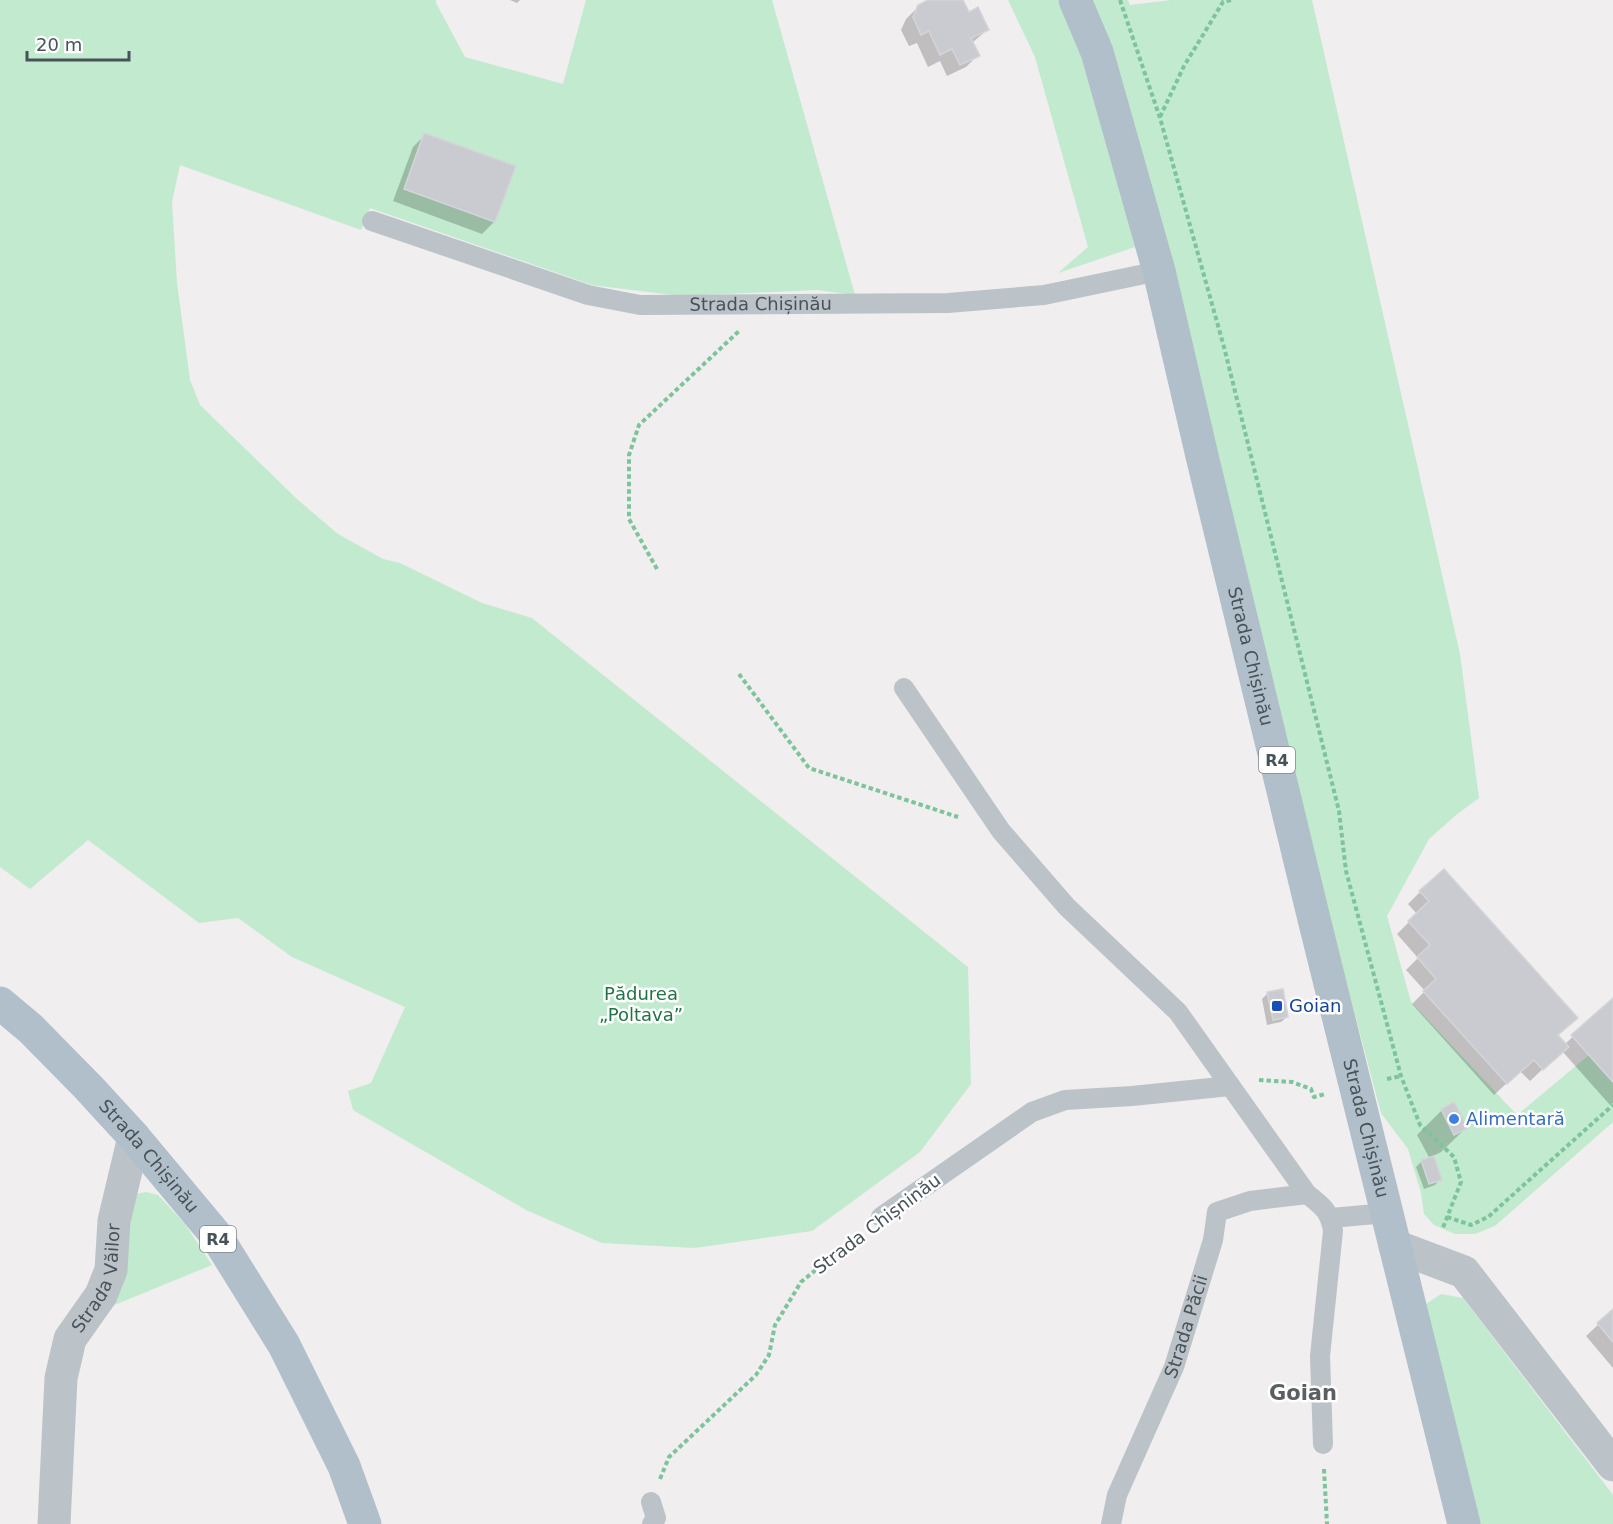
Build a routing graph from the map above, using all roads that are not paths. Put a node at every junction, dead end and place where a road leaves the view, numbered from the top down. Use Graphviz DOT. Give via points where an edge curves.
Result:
graph roads {
  1 [pos="1075,0"];
  2 [pos="372,221"];
  3 [pos="1159,271"];
  4 [pos="904,688"];
  5 [pos="0,1003"];
  6 [pos="1230,1086"];
  7 [pos="134,1137"];
  8 [pos="1307,1194"];
  9 [pos="1387,1213"];
  10 [pos="881,1217"];
  11 [pos="1331,1218"];
  12 [pos="1395,1246"];
  13 [pos="1323,1444"];
  14 [pos="1613,1465"];
  15 [pos="651,1502"];
  16 [pos="54,1524"];
  17 [pos="365,1524"];
  18 [pos="652,1524"];
  19 [pos="1111,1524"];
  20 [pos="1464,1524"];
  1 -- 3 [label="main road, Strada Chișinău / R4" via="1098,52"];
  2 -- 3 [label="lane, Strada Chișinău" via="588,296 640,305 948,303 1044,295"];
  3 -- 9 [label="main road, Strada Chișinău / R4"];
  4 -- 6 [label="lane" via="1001,831 1067,907 1178,1012"];
  5 -- 7 [label="main road, Strada Chișinău / R4" via="31,1029"];
  6 -- 8 [label="lane"];
  6 -- 10 [label="lane, Strada Chișninău" via="1065,1100 1032,1112"];
  7 -- 16 [label="street, Strada Văilor" via="114,1221 111,1270 101,1296 70,1339 61,1378"];
  7 -- 17 [label="main road, Strada Chișinău / R4" via="215,1234 284,1346 344,1466"];
  8 -- 11 [label="lane"];
  8 -- 19 [label="lane, Strada Păcii" via="1250,1201 1217,1212 1213,1240 1174,1366 1117,1495"];
  9 -- 11 [label="lane, Strada Chișinău"];
  9 -- 12 [label="main road, Strada Chișinău / R4"];
  11 -- 13 [label="lane" via="1333,1232 1320,1356"];
  12 -- 14 [label="street" via="1464,1272"];
  12 -- 20 [label="main road, Strada Chișinău / R4"];
  15 -- 18 [label="lane" via="656,1518"];
}
